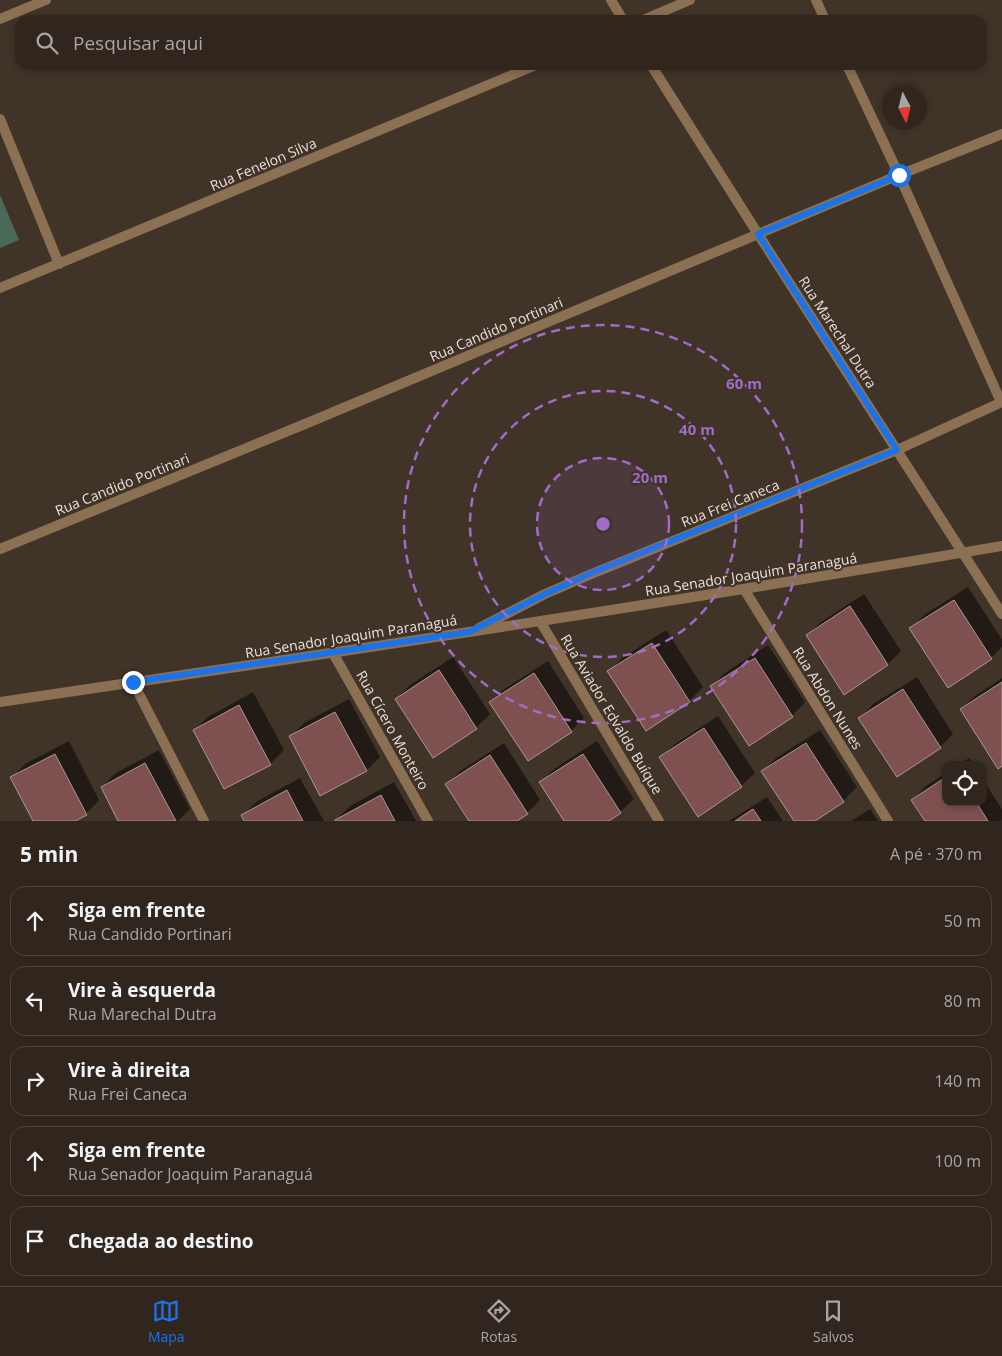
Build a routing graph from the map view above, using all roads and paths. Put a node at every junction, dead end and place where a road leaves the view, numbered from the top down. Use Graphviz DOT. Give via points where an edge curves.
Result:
graph roads {
  1 [pos="46,0"];
  2 [pos="611,0"];
  3 [pos="690,0"];
  4 [pos="816,0"];
  5 [pos="620,15"];
  6 [pos="655,15"];
  7 [pos="823,15"];
  8 [pos="0,19"];
  9 [pos="524,70"];
  10 [pos="654,70"];
  11 [pos="849,70"];
  12 [pos="0,119"];
  13 [pos="1002,134"];
  14 [pos="899,175"];
  15 [pos="758,234"];
  16 [pos="59,264"];
  17 [pos="0,288"];
  18 [pos="1002,402"];
  19 [pos="897,450"];
  20 [pos="1002,546"];
  21 [pos="0,549"];
  22 [pos="963,553"];
  23 [pos="744,589"];
  24 [pos="1002,614"];
  25 [pos="540,621"];
  26 [pos="469,632"];
  27 [pos="333,653"];
  28 [pos="133,682"];
  29 [pos="0,702"];
  30 [pos="204,821"];
  31 [pos="428,821"];
  32 [pos="659,821"];
  33 [pos="888,821"];
  1 -- 8 [label="street"];
  2 -- 5 [label="street"];
  3 -- 6 [label="street"];
  4 -- 7 [label="street"];
  9 -- 16 [label="street, Rua Fenelon Silva"];
  10 -- 15 [label="street, Rua Marechal Dutra"];
  11 -- 14 [label="street"];
  12 -- 16 [label="street"];
  13 -- 14 [label="street, Rua Candido Portinari"];
  14 -- 15 [label="street, Rua Candido Portinari"];
  14 -- 18 [label="street"];
  15 -- 19 [label="street, Rua Marechal Dutra"];
  15 -- 21 [label="street, Rua Candido Portinari"];
  16 -- 17 [label="street, Rua Fenelon Silva"];
  18 -- 19 [label="street, Rua Frei Caneca"];
  19 -- 22 [label="street, Rua Marechal Dutra"];
  19 -- 26 [label="street, Rua Frei Caneca" via="589,574"];
  20 -- 22 [label="street, Rua Senador Joaquim Paranaguá"];
  22 -- 23 [label="street, Rua Senador Joaquim Paranaguá"];
  22 -- 24 [label="street, Rua Marechal Dutra"];
  23 -- 25 [label="street, Rua Senador Joaquim Paranaguá"];
  23 -- 33 [label="street, Rua Abdon Nunes"];
  25 -- 26 [label="street, Rua Senador Joaquim Paranaguá"];
  25 -- 32 [label="street, Rua Aviador Edvaldo Buíque"];
  26 -- 27 [label="street, Rua Senador Joaquim Paranaguá"];
  27 -- 28 [label="street, Rua Senador Joaquim Paranaguá"];
  27 -- 31 [label="street, Rua Cícero Monteiro"];
  28 -- 29 [label="street, Rua Senador Joaquim Paranaguá"];
  28 -- 30 [label="street"];
}
